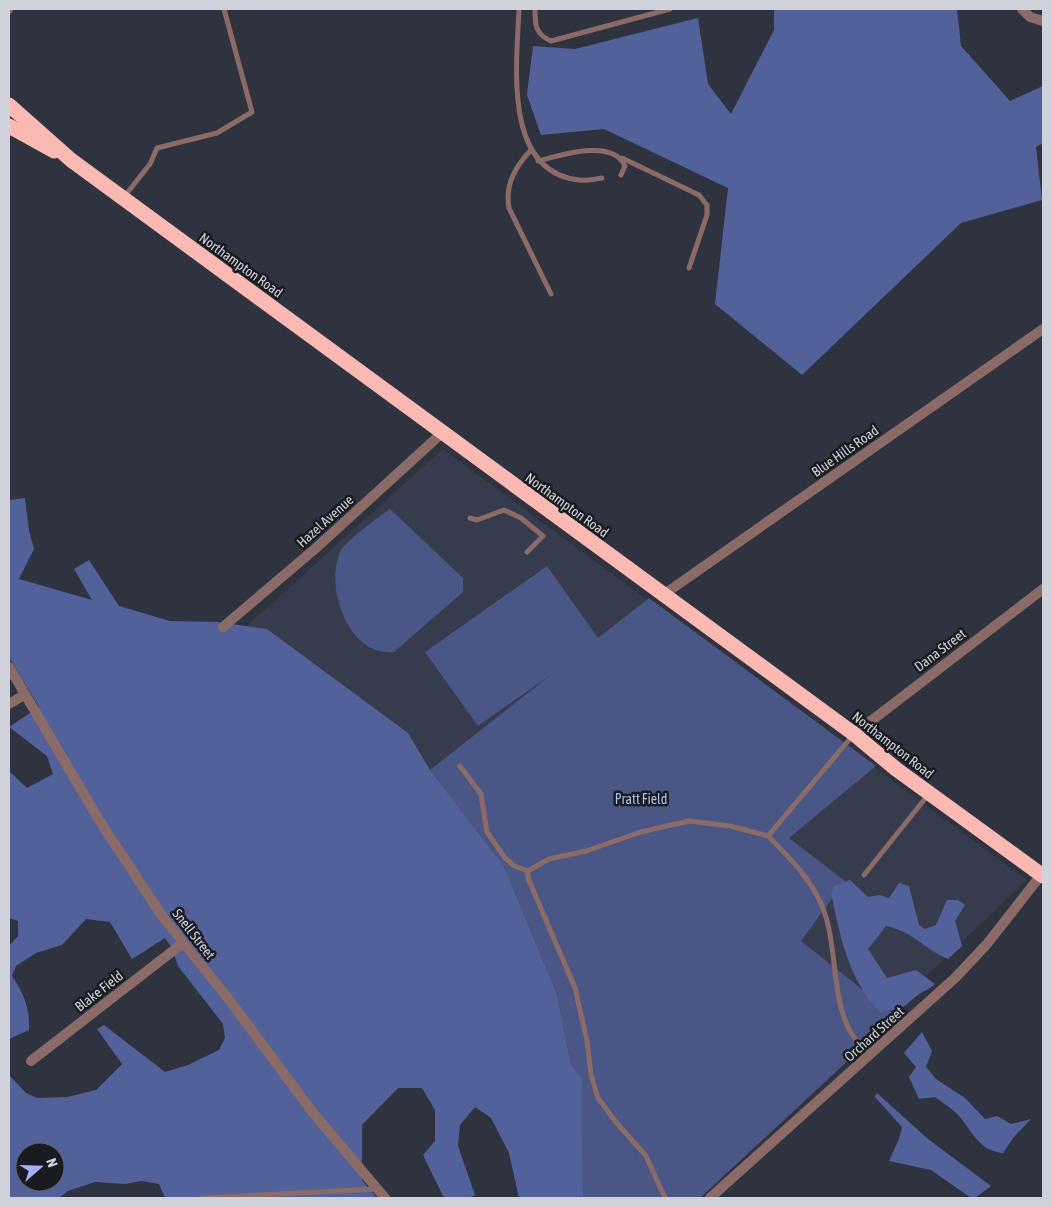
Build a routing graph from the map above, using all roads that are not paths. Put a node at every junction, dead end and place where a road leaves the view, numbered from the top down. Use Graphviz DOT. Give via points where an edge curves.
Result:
graph roads {
  1 [pos="11,9"];
  2 [pos="224,9"];
  3 [pos="519,9"];
  4 [pos="535,9"];
  5 [pos="670,9"];
  6 [pos="1022,9"];
  7 [pos="9,12"];
  8 [pos="1043,22"];
  9 [pos="9,105"];
  10 [pos="9,126"];
  11 [pos="531,150"];
  12 [pos="622,158"];
  13 [pos="71,160"];
  14 [pos="538,161"];
  15 [pos="621,175"];
  16 [pos="602,178"];
  17 [pos="123,198"];
  18 [pos="689,268"];
  19 [pos="551,294"];
  20 [pos="1043,329"];
  21 [pos="442,433"];
  22 [pos="470,518"];
  23 [pos="527,552"];
  24 [pos="1043,589"];
  25 [pos="663,595"];
  26 [pos="223,627"];
  27 [pos="9,667"];
  28 [pos="24,695"];
  29 [pos="9,704"];
  30 [pos="854,734"];
  31 [pos="460,766"];
  32 [pos="930,793"];
  33 [pos="768,836"];
  34 [pos="528,872"];
  35 [pos="1042,875"];
  36 [pos="864,876"];
  37 [pos="183,944"];
  38 [pos="873,1054"];
  39 [pos="32,1061"];
  40 [pos="376,1189"];
  41 [pos="201,1198"];
  42 [pos="384,1198"];
  43 [pos="665,1198"];
  44 [pos="710,1198"];
  1 -- 7 [label="lane"];
  2 -- 17 [label="lane" via="252,112 217,133 157,148 150,164"];
  3 -- 11 [label="lane" via="516,73 519,116"];
  4 -- 5 [label="lane" via="535,28 541,37 551,41"];
  6 -- 8 [label="street" via="1030,17"];
  9 -- 13 [label="highway, Northampton Road"];
  10 -- 13 [label="highway, Northampton Road"];
  11 -- 14 [label="lane"];
  11 -- 19 [label="lane" via="519,163 507,195 509,208"];
  12 -- 14 [label="lane" via="596,150"];
  12 -- 15 [label="lane" via="625,166"];
  12 -- 18 [label="lane" via="699,195 707,205 707,215"];
  13 -- 17 [label="highway, Northampton Road"];
  14 -- 16 [label="lane" via="559,174 579,180"];
  17 -- 21 [label="highway, Northampton Road"];
  20 -- 25 [label="street, Blue Hills Road"];
  21 -- 25 [label="highway, Northampton Road"];
  21 -- 26 [label="street, Hazel Avenue" via="316,548"];
  22 -- 23 [label="lane" via="477,520 504,510 512,514 543,536"];
  24 -- 30 [label="street, Dana Street"];
  25 -- 30 [label="highway, Northampton Road"];
  27 -- 28 [label="street, Snell Street"];
  28 -- 29 [label="street"];
  28 -- 37 [label="street, Snell Street" via="111,840"];
  30 -- 32 [label="highway, Northampton Road"];
  30 -- 33 [label="lane"];
  31 -- 34 [label="lane" via="482,794 487,832 505,858"];
  32 -- 35 [label="highway, Northampton Road"];
  32 -- 36 [label="lane"];
  33 -- 34 [label="lane" via="730,826 689,821 548,859"];
  33 -- 38 [label="lane" via="795,864 826,915 844,1019 854,1038"];
  34 -- 43 [label="lane" via="575,988 598,1098 646,1156"];
  35 -- 38 [label="street, Orchard Street" via="975,958"];
  37 -- 39 [label="street, Blake Field"];
  37 -- 40 [label="street, Snell Street"];
  38 -- 44 [label="street, Orchard Street"];
  40 -- 41 [label="lane"];
  40 -- 42 [label="street, Snell Street"];
}
